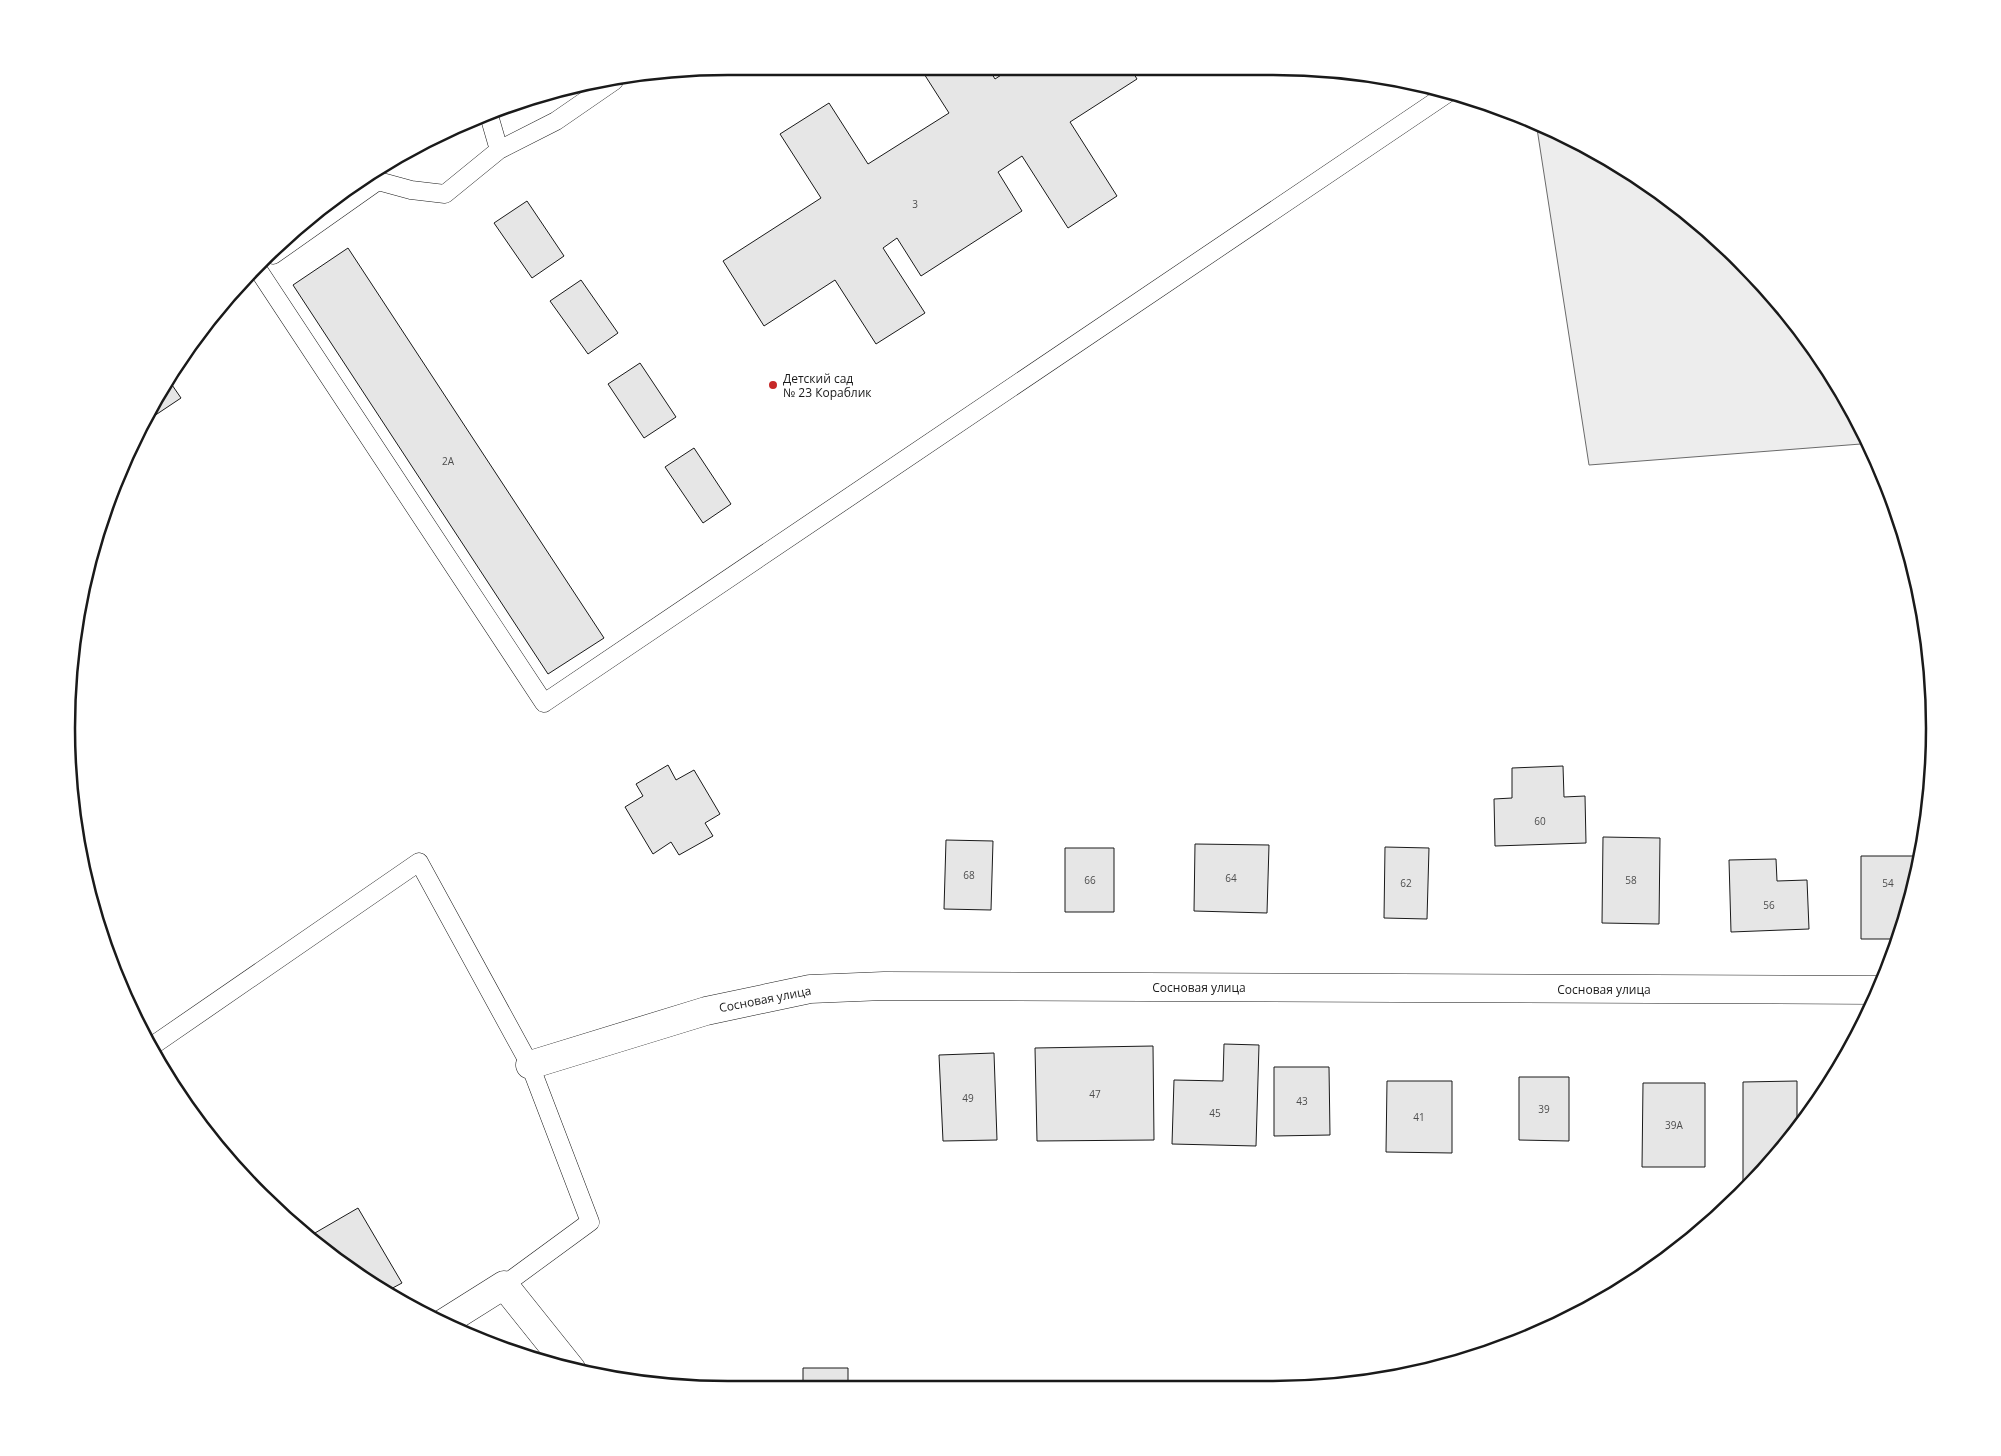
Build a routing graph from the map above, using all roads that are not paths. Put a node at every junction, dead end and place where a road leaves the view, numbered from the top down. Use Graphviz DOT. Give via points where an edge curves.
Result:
graph roads {
  1 [pos="605,87"];
  2 [pos="1442,97"];
  3 [pos="490,120"];
  4 [pos="499,150"];
  5 [pos="376,178"];
  6 [pos="347,198"];
  7 [pos="309,227"];
  8 [pos="260,272"];
  9 [pos="1871,990"];
  10 [pos="156,1043"];
  11 [pos="530,1065"];
  12 [pos="504,1285"];
  13 [pos="450,1319"];
  14 [pos="564,1360"];
  1 -- 4 [label="lane" via="556,121"];
  2 -- 8 [label="lane" via="544,703"];
  3 -- 4 [label="lane"];
  4 -- 5 [label="lane" via="445,194 411,190"];
  6 -- 7 [label="lane"];
  9 -- 11 [label="street, Сосновая улица" via="894,986 810,989 706,1011"];
  10 -- 11 [label="lane" via="419,862"];
  11 -- 12 [label="lane" via="590,1222"];
  12 -- 13 [label="street"];
  12 -- 14 [label="street"];
}
